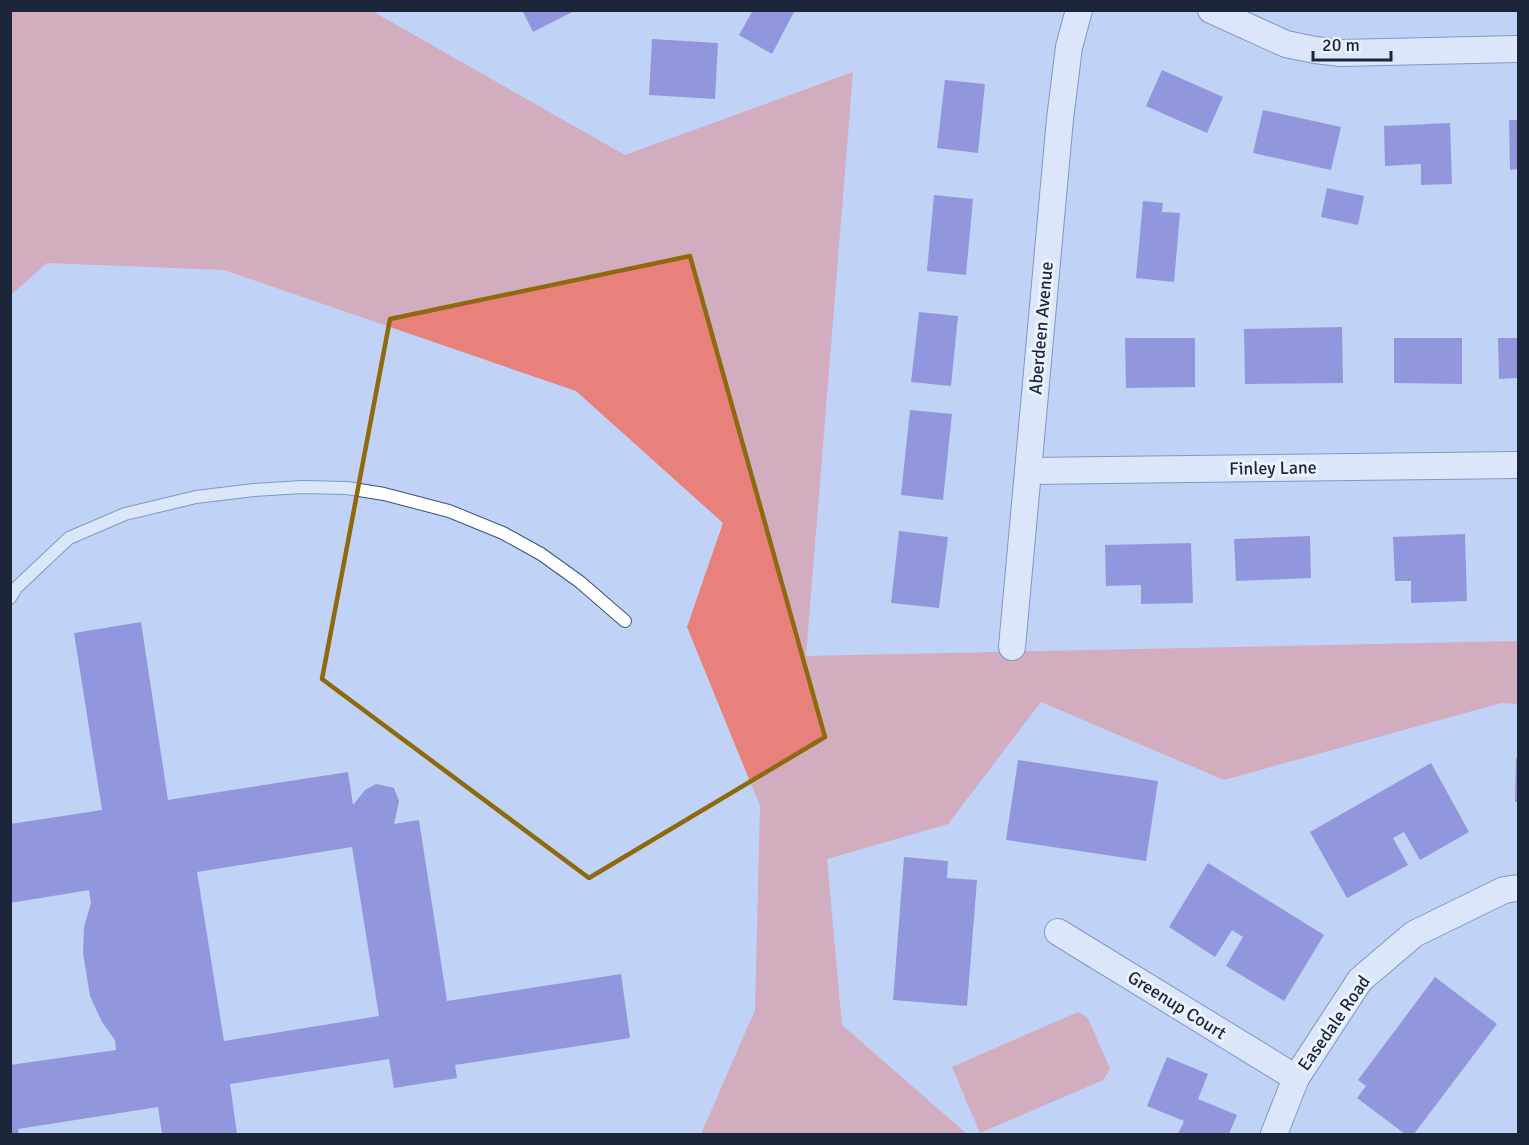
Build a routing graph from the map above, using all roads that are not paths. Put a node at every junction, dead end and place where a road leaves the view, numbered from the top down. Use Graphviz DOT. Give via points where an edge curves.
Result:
graph roads {
  1 [pos="1079,10"];
  2 [pos="1211,10"];
  3 [pos="1518,49"];
  4 [pos="1518,465"];
  5 [pos="1028,471"];
  6 [pos="10,598"];
  7 [pos="625,621"];
  8 [pos="1012,647"];
  9 [pos="1518,888"];
  10 [pos="1058,932"];
  11 [pos="1296,1078"];
  12 [pos="1274,1134"];
  1 -- 5 [label="street, Aberdeen Avenue" via="1069,47 1060,119"];
  2 -- 3 [label="street" via="1286,44 1315,50 1341,53"];
  4 -- 5 [label="street, Finley Lane"];
  5 -- 8 [label="street, Aberdeen Avenue"];
  6 -- 7 [label="lane" via="69,538 125,514 254,490 347,488 449,511 503,533 580,582"];
  9 -- 11 [label="street, Easedale Road" via="1504,890 1414,934 1360,980"];
  10 -- 11 [label="street, Greenup Court"];
  11 -- 12 [label="street, Easedale Road"];
}
